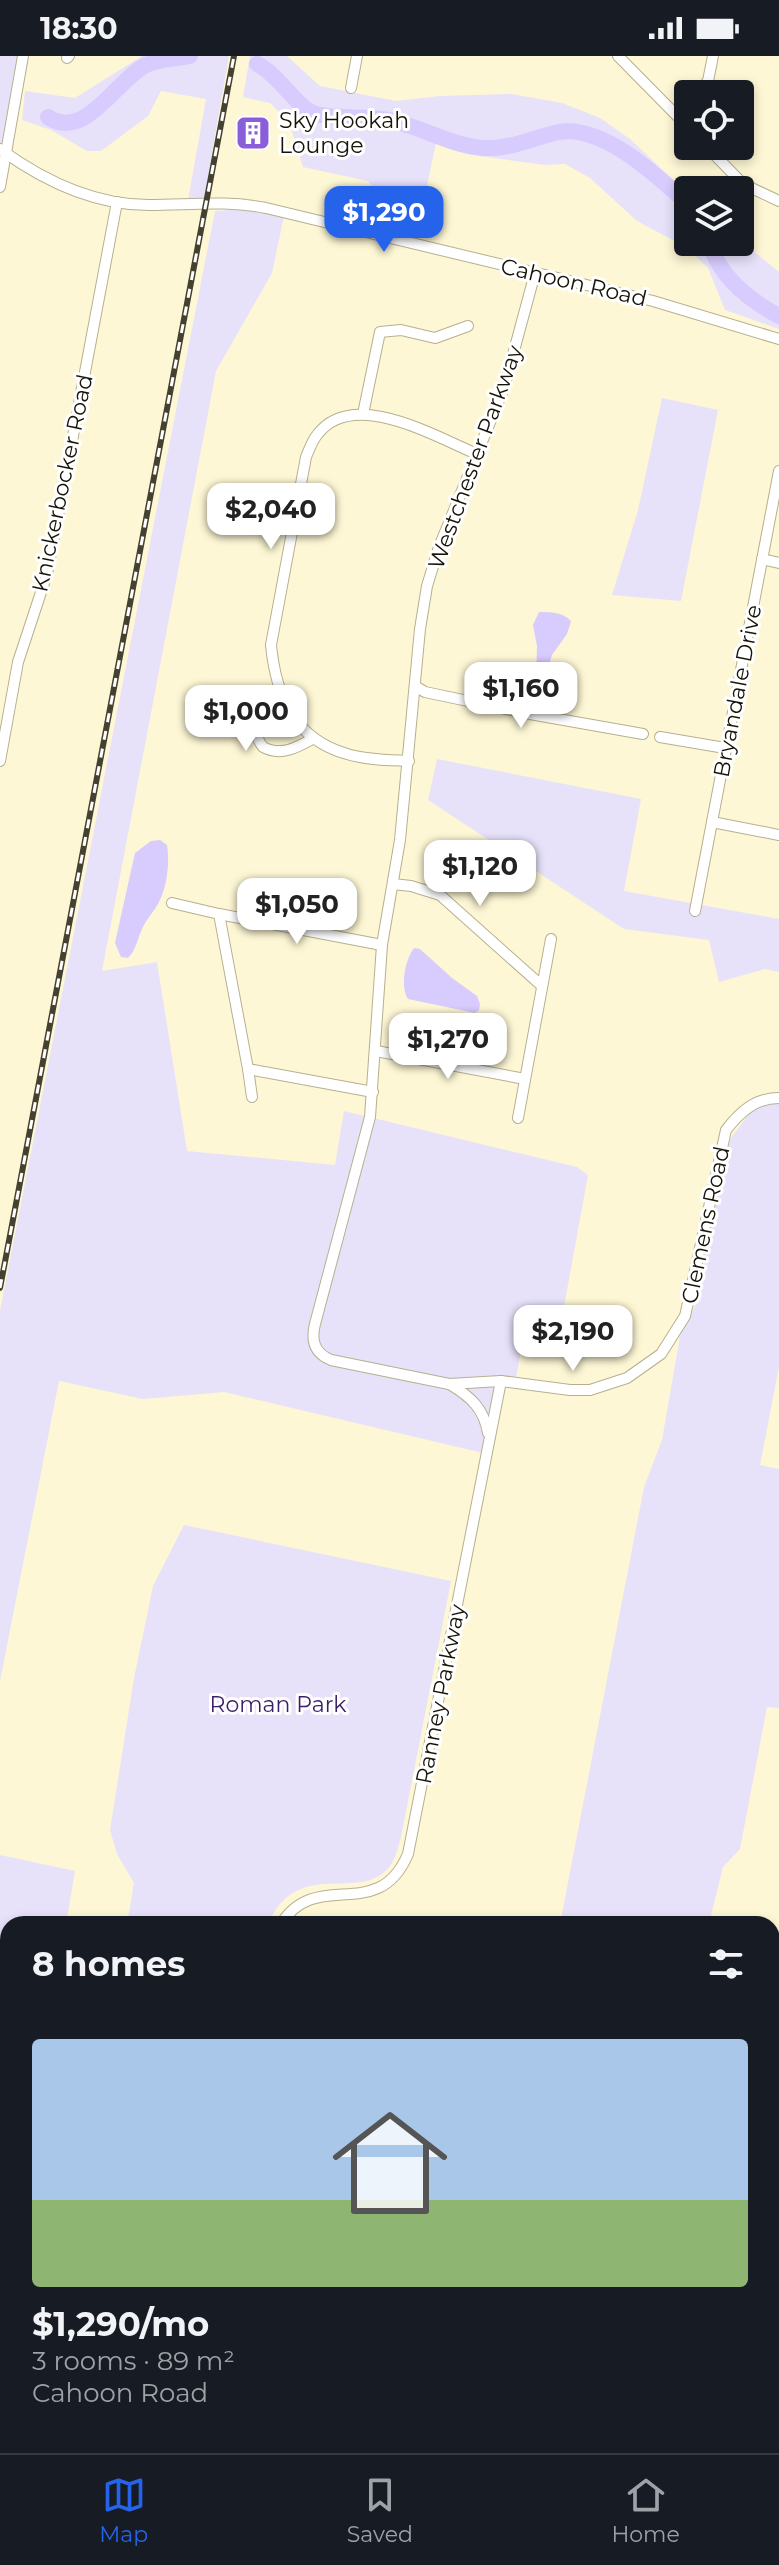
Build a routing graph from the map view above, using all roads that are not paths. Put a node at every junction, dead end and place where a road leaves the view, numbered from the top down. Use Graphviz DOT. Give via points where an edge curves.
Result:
graph roads {
  1 [pos="23,56"];
  2 [pos="357,56"];
  3 [pos="618,56"];
  4 [pos="713,56"];
  5 [pos="708,80"];
  6 [pos="351,88"];
  7 [pos="674,112"];
  8 [pos="3,152"];
  9 [pos="720,160"];
  10 [pos="0,187"];
  11 [pos="779,201"];
  12 [pos="117,202"];
  13 [pos="535,273"];
  14 [pos="468,326"];
  15 [pos="779,339"];
  16 [pos="363,414"];
  17 [pos="477,454"];
  18 [pos="779,471"];
  19 [pos="762,559"];
  20 [pos="779,563"];
  21 [pos="415,686"];
  22 [pos="280,695"];
  23 [pos="643,734"];
  24 [pos="660,737"];
  25 [pos="314,738"];
  26 [pos="725,748"];
  27 [pos="0,761"];
  28 [pos="409,761"];
  29 [pos="712,822"];
  30 [pos="779,835"];
  31 [pos="393,884"];
  32 [pos="172,903"];
  33 [pos="695,911"];
  34 [pos="219,914"];
  35 [pos="551,939"];
  36 [pos="382,945"];
  37 [pos="542,986"];
  38 [pos="376,1051"];
  39 [pos="248,1069"];
  40 [pos="525,1079"];
  41 [pos="373,1092"];
  42 [pos="252,1097"];
  43 [pos="779,1098"];
  44 [pos="518,1118"];
  45 [pos="675,1334"];
  46 [pos="501,1381"];
  47 [pos="449,1384"];
  48 [pos="489,1441"];
  49 [pos="286,1916"];
  1 -- 8 [label="street"];
  2 -- 6 [label="street"];
  3 -- 7 [label="street"];
  4 -- 5 [label="street"];
  8 -- 10 [label="street"];
  8 -- 12 [label="street, Cahoon Road" via="67,189"];
  9 -- 11 [label="street" via="743,184"];
  12 -- 13 [label="street, Cahoon Road" via="255,206"];
  12 -- 27 [label="street, Knickerbocker Road" via="47,574 18,662"];
  13 -- 15 [label="street, Cahoon Road" via="700,313"];
  13 -- 17 [label="street, Westchester Parkway" via="508,377"];
  14 -- 16 [label="street" via="435,338 401,330 380,332"];
  16 -- 17 [label="street" via="386,416"];
  16 -- 22 [label="street" via="330,423 317,434 306,457 271,645"];
  17 -- 21 [label="street, Westchester Parkway" via="427,586"];
  18 -- 19 [label="street, Bryandale Drive"];
  19 -- 20 [label="street"];
  19 -- 26 [label="street, Bryandale Drive"];
  21 -- 23 [label="street" via="517,712"];
  21 -- 28 [label="street, Westchester Parkway"];
  22 -- 25 [label="street"];
  22 -- 25 [label="street" via="266,705 256,725 263,747 280,752"];
  24 -- 26 [label="street"];
  25 -- 28 [label="street" via="346,754"];
  26 -- 29 [label="street, Bryandale Drive"];
  28 -- 31 [label="street, Westchester Parkway"];
  29 -- 30 [label="street"];
  29 -- 33 [label="street, Bryandale Drive"];
  31 -- 36 [label="street, Westchester Parkway"];
  31 -- 37 [label="street" via="440,895"];
  32 -- 34 [label="street"];
  34 -- 36 [label="street"];
  34 -- 39 [label="street"];
  35 -- 37 [label="street"];
  36 -- 38 [label="street, Westchester Parkway"];
  37 -- 40 [label="street"];
  38 -- 40 [label="street"];
  38 -- 41 [label="street, Westchester Parkway"];
  39 -- 41 [label="street"];
  39 -- 42 [label="street"];
  40 -- 44 [label="street"];
  41 -- 47 [label="street, Westchester Parkway" via="314,1343 331,1360"];
  43 -- 45 [label="street, Clemens Road" via="750,1106 726,1130 691,1295"];
  45 -- 46 [label="street, Westchester Parkway" via="643,1369 610,1385 570,1390"];
  46 -- 47 [label="street, Westchester Parkway"];
  46 -- 48 [label="street, Ranney Parkway"];
  47 -- 48 [label="street" via="476,1403"];
  48 -- 49 [label="street, Ranney Parkway" via="403,1866 374,1891 307,1900"];
}
